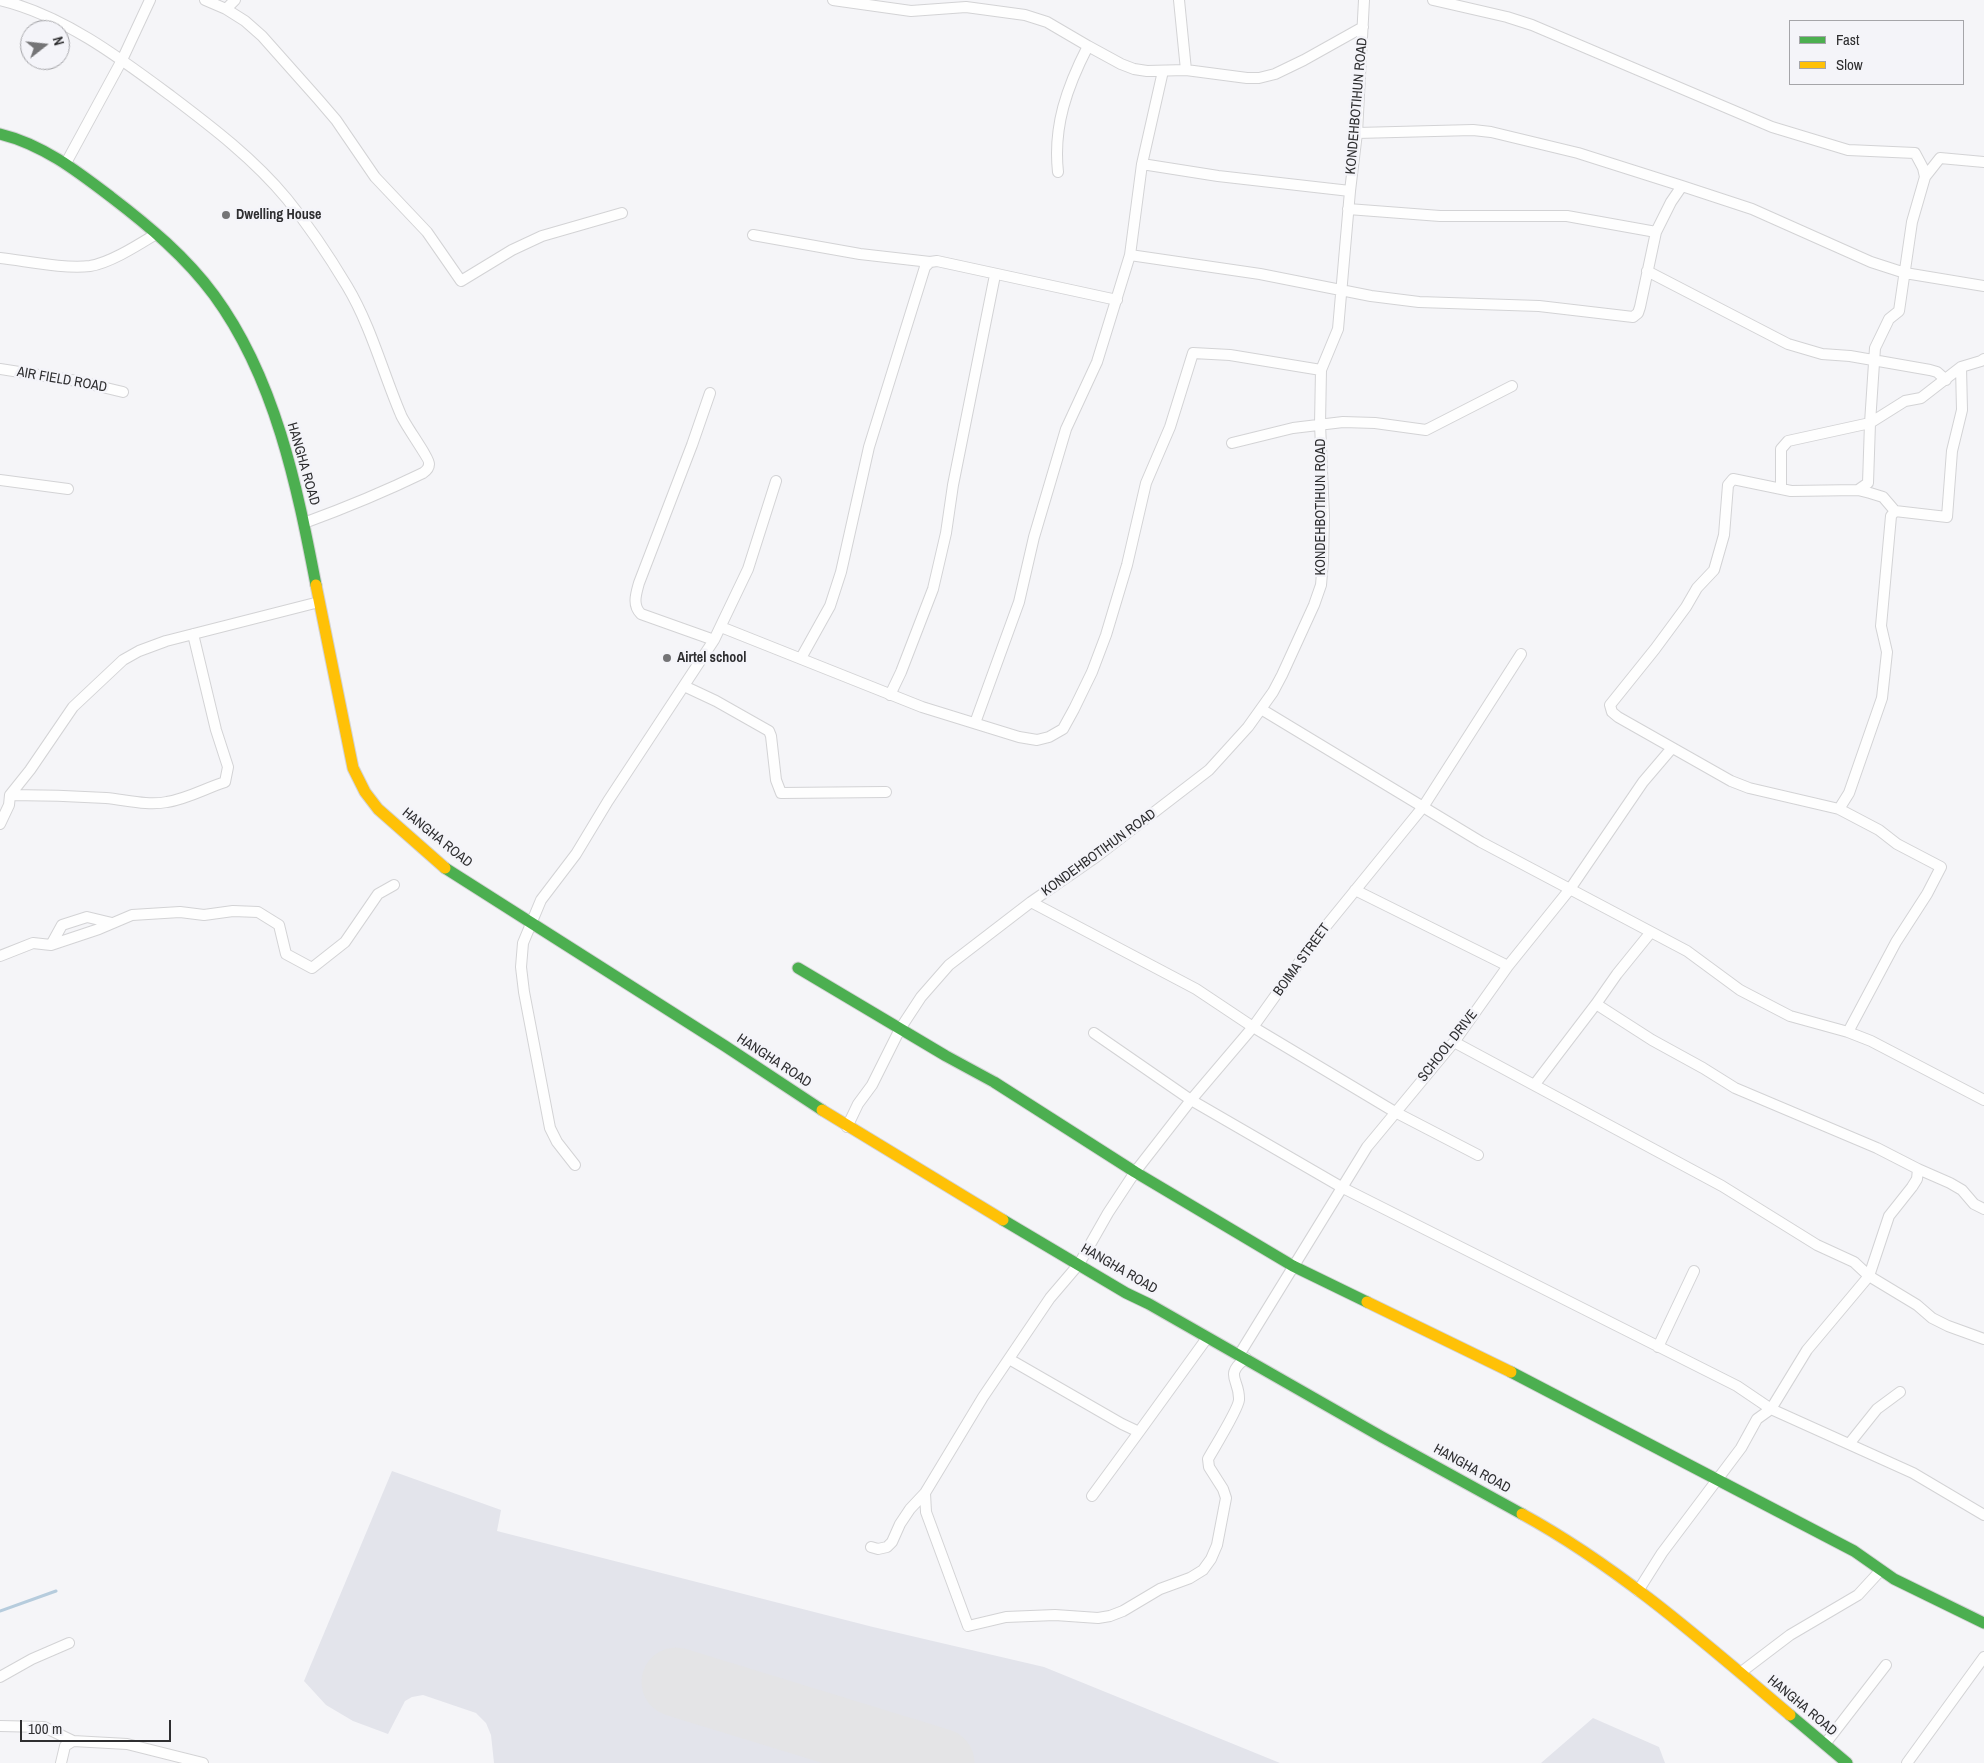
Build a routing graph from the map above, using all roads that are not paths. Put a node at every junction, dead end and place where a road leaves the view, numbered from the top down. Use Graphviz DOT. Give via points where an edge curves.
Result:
graph roads {
  1 [pos="1,0"];
  2 [pos="150,0"];
  3 [pos="205,0"];
  4 [pos="235,0"];
  5 [pos="833,0"];
  6 [pos="1179,0"];
  7 [pos="1364,0"];
  8 [pos="1433,0"];
  9 [pos="848,1"];
  10 [pos="885,4"];
  11 [pos="226,9"];
  12 [pos="1363,26"];
  13 [pos="1088,46"];
  14 [pos="122,60"];
  15 [pos="1186,70"];
  16 [pos="1164,72"];
  17 [pos="1357,133"];
  18 [pos="0,134"];
  19 [pos="1984,162"];
  20 [pos="66,163"];
  21 [pos="1142,164"];
  22 [pos="1058,172"];
  23 [pos="1925,178"];
  24 [pos="1682,186"];
  25 [pos="1350,190"];
  26 [pos="1348,209"];
  27 [pos="622,213"];
  28 [pos="1656,232"];
  29 [pos="156,234"];
  30 [pos="753,235"];
  31 [pos="1130,255"];
  32 [pos="0,258"];
  33 [pos="930,262"];
  34 [pos="1647,271"];
  35 [pos="1905,274"];
  36 [pos="995,275"];
  37 [pos="1984,286"];
  38 [pos="1340,290"];
  39 [pos="1117,300"];
  40 [pos="1984,359"];
  41 [pos="1875,360"];
  42 [pos="1961,367"];
  43 [pos="0,369"];
  44 [pos="1321,370"];
  45 [pos="1946,380"];
  46 [pos="1512,386"];
  47 [pos="123,392"];
  48 [pos="710,393"];
  49 [pos="1870,423"];
  50 [pos="1320,424"];
  51 [pos="1232,444"];
  52 [pos="0,480"];
  53 [pos="776,481"];
  54 [pos="68,489"];
  55 [pos="1781,489"];
  56 [pos="1858,490"];
  57 [pos="1895,511"];
  58 [pos="304,522"];
  59 [pos="319,602"];
  60 [pos="721,627"];
  61 [pos="193,634"];
  62 [pos="714,640"];
  63 [pos="1521,654"];
  64 [pos="801,658"];
  65 [pos="684,686"];
  66 [pos="890,695"];
  67 [pos="1260,709"];
  68 [pos="975,724"];
  69 [pos="1672,748"];
  70 [pos="886,792"];
  71 [pos="10,795"];
  72 [pos="1423,807"];
  73 [pos="1839,809"];
  74 [pos="0,824"];
  75 [pos="394,885"];
  76 [pos="1570,889"];
  77 [pos="1355,890"];
  78 [pos="1030,902"];
  79 [pos="532,922"];
  80 [pos="112,923"];
  81 [pos="1651,932"];
  82 [pos="51,945"];
  83 [pos="0,956"];
  84 [pos="1508,966"];
  85 [pos="798,968"];
  86 [pos="1596,1004"];
  87 [pos="1253,1028"];
  88 [pos="900,1029"];
  89 [pos="1848,1032"];
  90 [pos="1094,1033"];
  91 [pos="1454,1042"];
  92 [pos="1535,1084"];
  93 [pos="1192,1100"];
  94 [pos="1984,1100"];
  95 [pos="1395,1112"];
  96 [pos="848,1127"];
  97 [pos="1478,1155"];
  98 [pos="576,1165"];
  99 [pos="1918,1169"];
  100 [pos="1135,1172"];
  101 [pos="1343,1188"];
  102 [pos="1984,1209"];
  103 [pos="1079,1264"];
  104 [pos="1293,1266"];
  105 [pos="1694,1272"];
  106 [pos="1869,1276"];
  107 [pos="1207,1338"];
  108 [pos="1984,1339"];
  109 [pos="1658,1347"];
  110 [pos="1242,1357"];
  111 [pos="1009,1359"];
  112 [pos="1900,1392"];
  113 [pos="1771,1409"];
  114 [pos="1139,1432"];
  115 [pos="1848,1444"];
  116 [pos="1718,1481"];
  117 [pos="925,1493"];
  118 [pos="1092,1496"];
  119 [pos="1984,1515"];
  120 [pos="870,1548"];
  121 [pos="1881,1570"];
  122 [pos="1638,1591"];
  123 [pos="1984,1623"];
  124 [pos="69,1643"];
  125 [pos="1984,1657"];
  126 [pos="1886,1665"];
  127 [pos="1740,1673"];
  128 [pos="0,1677"];
  129 [pos="0,1726"];
  130 [pos="72,1741"];
  131 [pos="1824,1744"];
  132 [pos="61,1763"];
  133 [pos="203,1763"];
  134 [pos="1846,1763"];
  135 [pos="1907,1763"];
  1 -- 14 [label="street" via="43,16"];
  2 -- 14 [label="street"];
  3 -- 11 [label="street"];
  4 -- 11 [label="street"];
  5 -- 9 [label="street"];
  6 -- 15 [label="street"];
  7 -- 12 [label="street, KONDEHBOTIHUN ROAD"];
  8 -- 23 [label="street" via="1532,25 1772,127 1848,150 1915,153 1924,168"];
  9 -- 10 [label="street"];
  10 -- 13 [label="street" via="911,11 966,7 1025,14 1047,22"];
  11 -- 27 [label="street" via="262,36 318,99 375,177 427,232 461,281 542,236"];
  12 -- 15 [label="street" via="1290,67 1259,78"];
  12 -- 17 [label="street, KONDEHBOTIHUN ROAD"];
  13 -- 16 [label="street" via="1134,69"];
  13 -- 22 [label="street" via="1061,113 1056,147"];
  14 -- 20 [label="street"];
  14 -- 58 [label="street" via="218,131 252,162 314,234 348,288 378,354 402,419 427,456 429,463 423,473 357,503"];
  15 -- 16 [label="street"];
  16 -- 21 [label="street"];
  17 -- 24 [label="street" via="1491,132"];
  17 -- 25 [label="street, KONDEHBOTIHUN ROAD"];
  18 -- 20 [label="main road, HANGHA ROAD"];
  19 -- 23 [label="street" via="1940,158"];
  20 -- 29 [label="main road, HANGHA ROAD"];
  21 -- 25 [label="street" via="1200,174"];
  21 -- 31 [label="street"];
  23 -- 35 [label="street" via="1912,222"];
  24 -- 28 [label="street"];
  24 -- 35 [label="street" via="1752,209"];
  25 -- 26 [label="street, KONDEHBOTIHUN ROAD"];
  26 -- 28 [label="street" via="1440,216 1567,216"];
  26 -- 38 [label="street, KONDEHBOTIHUN ROAD"];
  28 -- 34 [label="street"];
  29 -- 32 [label="street" via="91,266"];
  29 -- 58 [label="main road, HANGHA ROAD" via="202,281 247,349 289,460"];
  30 -- 33 [label="street" via="860,254"];
  31 -- 38 [label="street" via="1260,274"];
  31 -- 39 [label="street"];
  33 -- 36 [label="street"];
  33 -- 64 [label="street" via="925,267 869,448 841,572 830,606"];
  34 -- 38 [label="street" via="1640,307 1633,317 1539,306 1419,302"];
  34 -- 41 [label="street" via="1788,344 1822,354"];
  35 -- 37 [label="street"];
  35 -- 41 [label="street" via="1899,311 1884,329 1875,348"];
  36 -- 39 [label="street"];
  36 -- 66 [label="street" via="933,589"];
  38 -- 44 [label="street, KONDEHBOTIHUN ROAD" via="1338,329"];
  39 -- 68 [label="street" via="1097,362 1066,429 1018,602"];
  40 -- 42 [label="street"];
  41 -- 45 [label="street" via="1937,372"];
  41 -- 49 [label="street"];
  42 -- 45 [label="street"];
  42 -- 57 [label="street" via="1962,410 1952,451 1947,517"];
  43 -- 47 [label="street, AIR FIELD ROAD"];
  44 -- 50 [label="street, KONDEHBOTIHUN ROAD"];
  44 -- 68 [label="street" via="1230,355 1193,353 1170,428 1146,483 1106,635 1092,672 1063,729 1037,740"];
  45 -- 49 [label="street" via="1920,398 1905,400"];
  46 -- 50 [label="street" via="1426,430 1375,423"];
  48 -- 62 [label="street" via="639,583 635,602 640,614"];
  49 -- 55 [label="street" via="1788,441 1782,450"];
  49 -- 56 [label="street" via="1868,483"];
  50 -- 51 [label="street"];
  50 -- 67 [label="street, KONDEHBOTIHUN ROAD" via="1324,516 1321,585 1282,675"];
  52 -- 54 [label="street"];
  53 -- 60 [label="street" via="748,569"];
  55 -- 56 [label="street" via="1813,492"];
  55 -- 69 [label="street" via="1732,479 1728,485 1724,535 1714,570 1610,705 1618,717"];
  56 -- 57 [label="street" via="1877,494"];
  57 -- 73 [label="street" via="1891,516 1882,602 1881,626 1887,652 1882,698 1848,793"];
  58 -- 59 [label="main road, HANGHA ROAD"];
  59 -- 61 [label="street"];
  59 -- 79 [label="main road, HANGHA ROAD" via="353,768 365,792 378,809 445,868"];
  60 -- 62 [label="street"];
  60 -- 64 [label="street"];
  61 -- 71 [label="street" via="139,651 111,670 73,707"];
  61 -- 71 [label="street" via="228,767 225,782 183,798 152,804 131,800"];
  62 -- 65 [label="street"];
  63 -- 72 [label="street, BOIMA STREET"];
  64 -- 66 [label="street"];
  65 -- 70 [label="street" via="768,731 781,793"];
  65 -- 79 [label="street" via="576,854 541,900"];
  66 -- 68 [label="street"];
  67 -- 72 [label="street"];
  67 -- 78 [label="street, KONDEHBOTIHUN ROAD" via="1209,770 1096,857"];
  69 -- 73 [label="street" via="1749,788"];
  69 -- 76 [label="street, SCHOOL DRIVE" via="1643,782"];
  71 -- 74 [label="street"];
  72 -- 76 [label="street"];
  72 -- 77 [label="street, BOIMA STREET"];
  73 -- 89 [label="street" via="1941,867"];
  75 -- 80 [label="street" via="378,894 345,942 312,968 286,954 279,925 258,912 204,915 156,912 132,915"];
  76 -- 81 [label="street"];
  76 -- 84 [label="street, SCHOOL DRIVE"];
  77 -- 84 [label="street"];
  77 -- 87 [label="street, BOIMA STREET"];
  78 -- 87 [label="street" via="1196,989"];
  78 -- 88 [label="street, KONDEHBOTIHUN ROAD" via="950,965 921,997"];
  79 -- 96 [label="main road, HANGHA ROAD"];
  79 -- 98 [label="street" via="522,943 524,992 550,1128"];
  80 -- 82 [label="street"];
  80 -- 82 [label="street" via="87,917 62,925"];
  81 -- 86 [label="street"];
  81 -- 89 [label="street" via="1687,951 1740,990 1790,1016"];
  82 -- 83 [label="street" via="33,943"];
  84 -- 91 [label="street, SCHOOL DRIVE"];
  85 -- 88 [label="main road"];
  86 -- 92 [label="street"];
  86 -- 99 [label="street" via="1735,1088 1877,1148"];
  87 -- 93 [label="street, BOIMA STREET"];
  87 -- 95 [label="street"];
  88 -- 96 [label="street, KONDEHBOTIHUN ROAD"];
  88 -- 100 [label="main road" via="1002,1087"];
  89 -- 94 [label="street" via="1915,1062"];
  90 -- 93 [label="street"];
  91 -- 92 [label="street"];
  91 -- 95 [label="street, SCHOOL DRIVE"];
  92 -- 106 [label="street" via="1722,1186 1817,1245 1854,1262"];
  93 -- 100 [label="street, BOIMA STREET"];
  93 -- 101 [label="street"];
  95 -- 97 [label="street"];
  95 -- 101 [label="street, SCHOOL DRIVE" via="1367,1147"];
  96 -- 103 [label="main road, HANGHA ROAD"];
  99 -- 102 [label="street" via="1962,1190 1974,1204"];
  99 -- 106 [label="street" via="1917,1179 1890,1216"];
  100 -- 103 [label="street, BOIMA STREET"];
  100 -- 104 [label="main road"];
  101 -- 104 [label="street, SCHOOL DRIVE"];
  101 -- 109 [label="street"];
  103 -- 107 [label="main road, HANGHA ROAD"];
  103 -- 111 [label="street, BOIMA STREET" via="1050,1298"];
  104 -- 110 [label="street, SCHOOL DRIVE"];
  104 -- 116 [label="main road" via="1520,1377"];
  105 -- 109 [label="street"];
  106 -- 108 [label="street" via="1932,1318"];
  106 -- 113 [label="street" via="1807,1350"];
  107 -- 110 [label="main road, HANGHA ROAD"];
  107 -- 114 [label="street"];
  109 -- 113 [label="street" via="1737,1386"];
  110 -- 117 [label="street, SCHOOL DRIVE" via="1234,1372 1238,1403 1208,1458 1209,1467 1226,1498 1211,1559 1203,1570 1190,1578 1160,1589 1123,1611 1098,1618 1067,1615 1006,1618 968,1626 926,1512"];
  110 -- 122 [label="main road, HANGHA ROAD" via="1526,1516"];
  111 -- 114 [label="street"];
  111 -- 117 [label="street, BOIMA STREET"];
  112 -- 115 [label="street" via="1876,1409"];
  113 -- 115 [label="street"];
  113 -- 116 [label="street" via="1757,1419"];
  114 -- 118 [label="street"];
  115 -- 119 [label="street" via="1913,1473"];
  116 -- 121 [label="main road" via="1854,1551"];
  116 -- 122 [label="street" via="1662,1553"];
  117 -- 120 [label="street, BOIMA STREET" via="910,1509 887,1547"];
  121 -- 123 [label="main road"];
  121 -- 127 [label="street" via="1858,1595 1790,1635"];
  122 -- 127 [label="main road, HANGHA ROAD"];
  124 -- 128 [label="street"];
  125 -- 135 [label="street"];
  126 -- 131 [label="street"];
  127 -- 131 [label="main road, HANGHA ROAD"];
  129 -- 130 [label="street" via="44,1727"];
  130 -- 132 [label="street" via="65,1746"];
  130 -- 133 [label="street" via="127,1744"];
  131 -- 134 [label="main road, HANGHA ROAD"];
}
